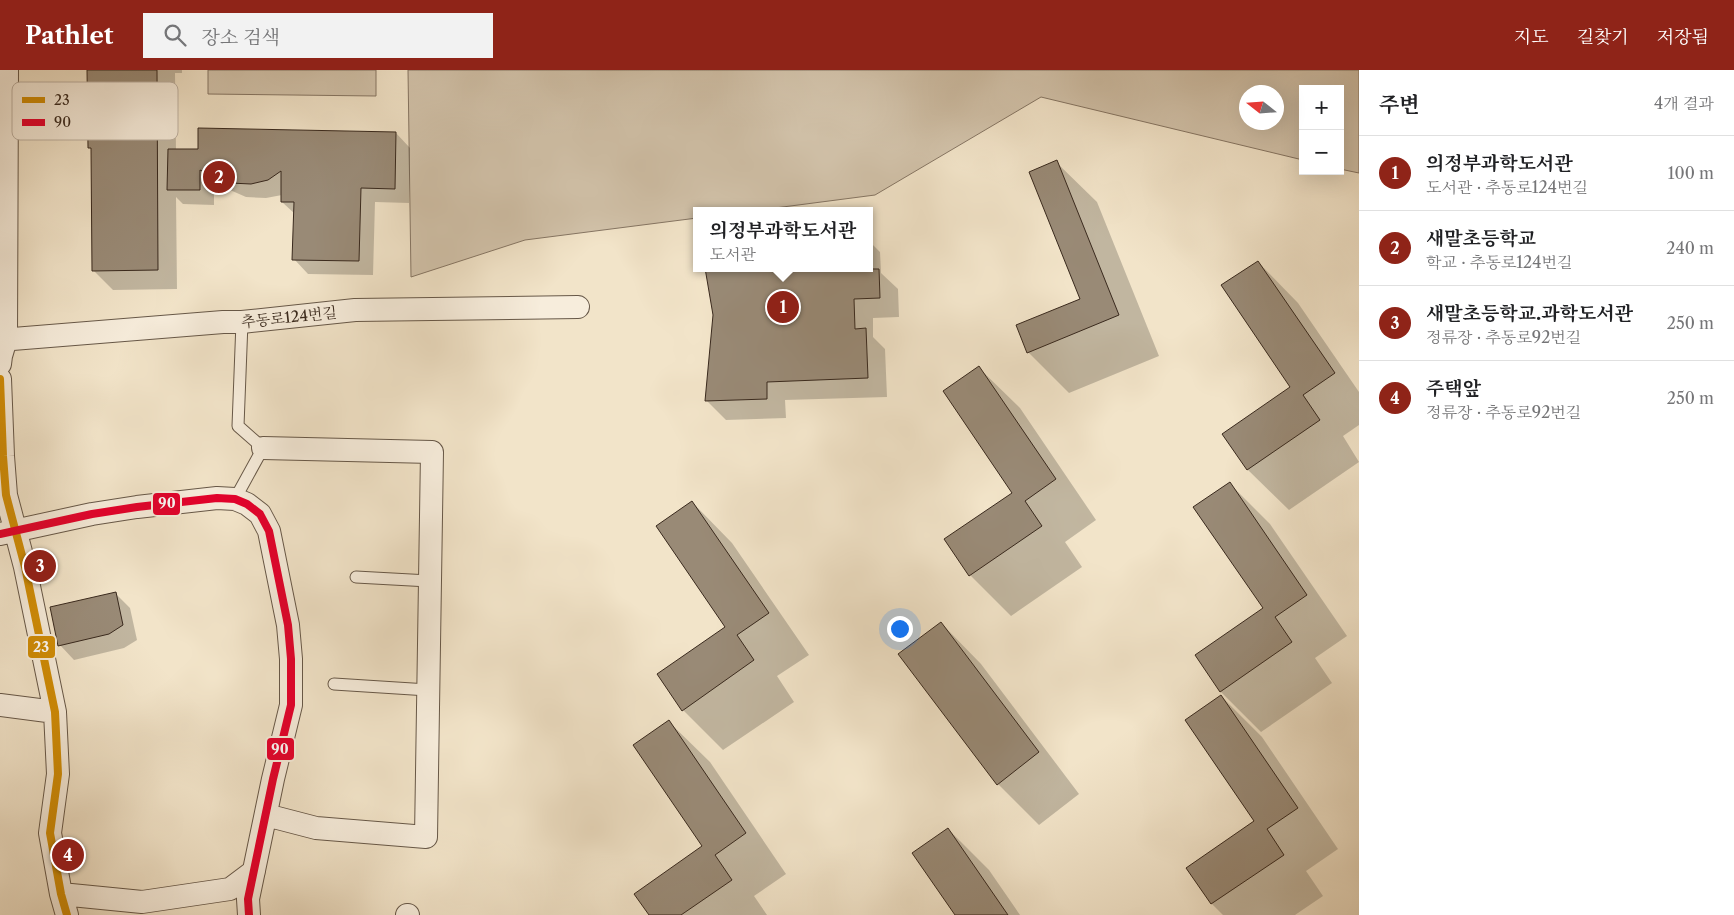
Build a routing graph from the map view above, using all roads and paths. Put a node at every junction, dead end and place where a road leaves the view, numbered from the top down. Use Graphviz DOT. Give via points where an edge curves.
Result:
graph roads {
  1 [pos="7,70"];
  2 [pos="578,307"];
  3 [pos="242,322"];
  4 [pos="3,340"];
  5 [pos="0,364"];
  6 [pos="0,379"];
  7 [pos="263,448"];
  8 [pos="1,457"];
  9 [pos="235,499"];
  10 [pos="7,532"];
  11 [pos="356,577"];
  12 [pos="429,581"];
  13 [pos="334,684"];
  14 [pos="428,690"];
  15 [pos="0,705"];
  16 [pos="55,712"];
  17 [pos="266,815"];
  18 [pos="254,871"];
  19 [pos="64,904"];
  20 [pos="249,915"];
  1 -- 4 [label="street"];
  2 -- 3 [label="street, 추동로124번길" via="355,310"];
  3 -- 4 [label="street, 추동로124번길"];
  3 -- 7 [label="lane" via="238,426"];
  4 -- 5 [label="street"];
  6 -- 8 [label="street"];
  7 -- 9 [label="lane"];
  7 -- 12 [label="street" via="432,452"];
  8 -- 10 [label="street"];
  9 -- 10 [label="street" via="137,507"];
  9 -- 17 [label="street" via="260,514 269,531 288,625 291,706"];
  10 -- 16 [label="street" via="25,567"];
  11 -- 12 [label="lane"];
  12 -- 14 [label="street"];
  13 -- 14 [label="lane"];
  14 -- 17 [label="street" via="426,837 316,828"];
  15 -- 16 [label="street"];
  16 -- 19 [label="street" via="58,774 50,833"];
  17 -- 18 [label="street"];
  18 -- 19 [label="street" via="230,889 142,902"];
  18 -- 20 [label="street" via="248,899"];
}
